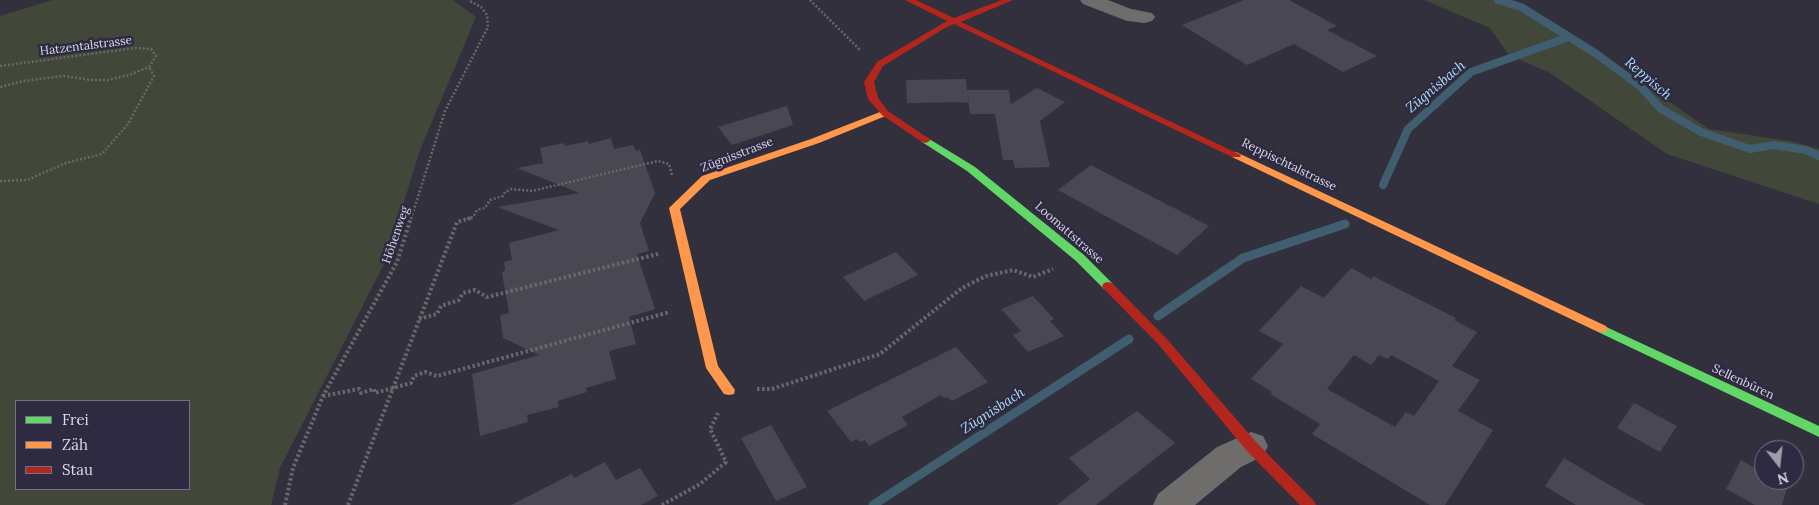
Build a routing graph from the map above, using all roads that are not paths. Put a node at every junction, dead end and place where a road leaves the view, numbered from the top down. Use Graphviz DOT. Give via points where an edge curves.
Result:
graph roads {
  1 [pos="909,0"];
  2 [pos="1009,0"];
  3 [pos="1090,0"];
  4 [pos="1145,17"];
  5 [pos="954,21"];
  6 [pos="885,113"];
  7 [pos="1656,356"];
  8 [pos="729,390"];
  9 [pos="1819,432"];
  10 [pos="1251,446"];
  11 [pos="1170,505"];
  12 [pos="1309,505"];
  1 -- 5 [label="street, Reppischtalstrasse"];
  2 -- 5 [label="street"];
  3 -- 4 [label="street"];
  5 -- 6 [label="street, Loomattstrasse" via="880,64 869,82 874,99"];
  5 -- 7 [label="street, Reppischtalstrasse"];
  6 -- 8 [label="street, Zügnisstrasse" via="706,178 674,208 712,368"];
  6 -- 10 [label="street, Loomattstrasse" via="971,169 1080,258 1162,341"];
  7 -- 9 [label="street, Sellenbüren"];
  10 -- 11 [label="street" via="1229,457"];
  10 -- 12 [label="street, Loomattstrasse"];
}
